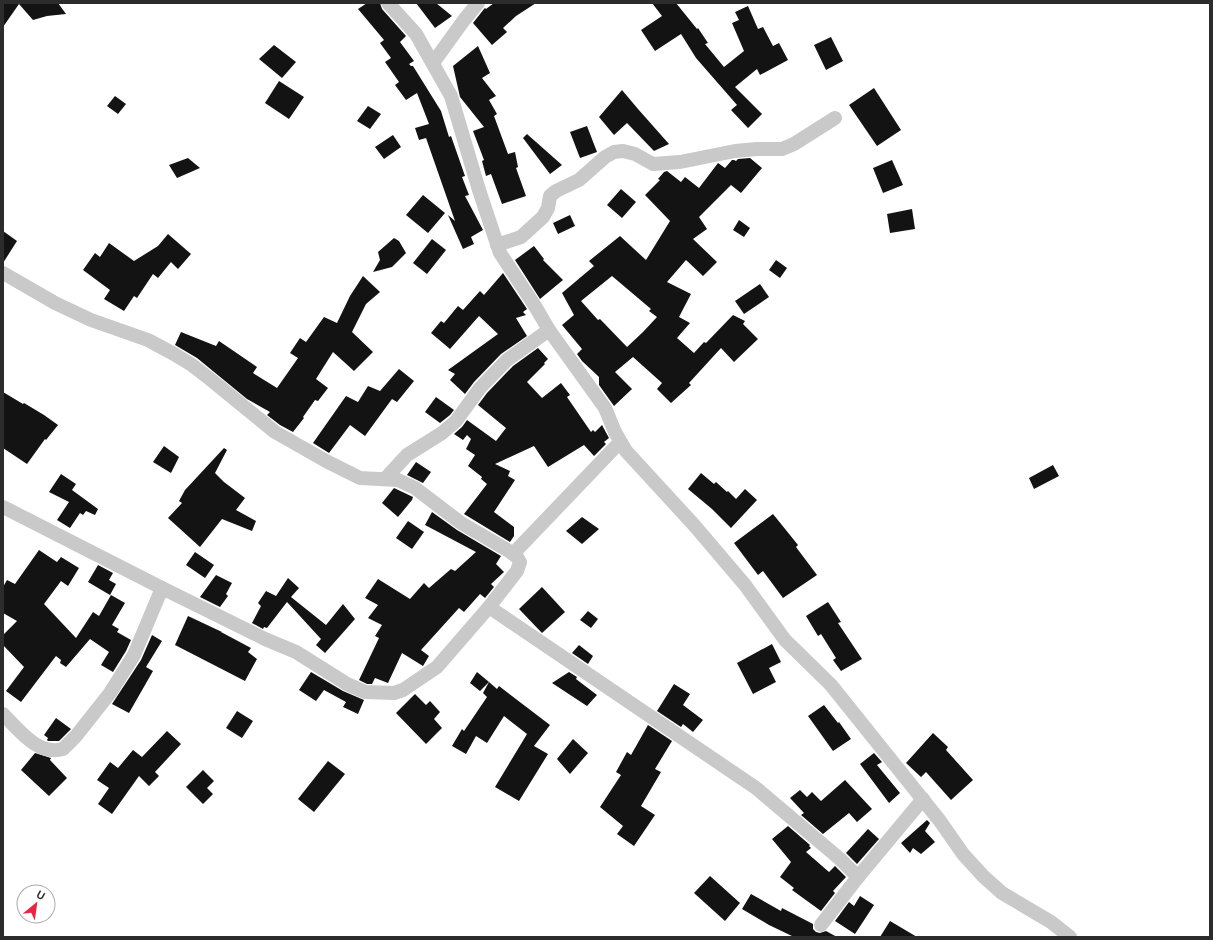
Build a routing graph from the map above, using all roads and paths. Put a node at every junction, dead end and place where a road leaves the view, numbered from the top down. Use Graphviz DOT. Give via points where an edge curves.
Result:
graph roads {
  1 [pos="388,3"];
  2 [pos="478,3"];
  3 [pos="433,63"];
  4 [pos="835,118"];
  5 [pos="497,245"];
  6 [pos="3,273"];
  7 [pos="549,330"];
  8 [pos="620,442"];
  9 [pos="385,479"];
  10 [pos="3,507"];
  11 [pos="513,554"];
  12 [pos="162,588"];
  13 [pos="489,607"];
  14 [pos="3,714"];
  15 [pos="923,799"];
  16 [pos="858,877"];
  17 [pos="821,924"];
  18 [pos="1070,937"];
  1 -- 3 [label="street" via="416,34"];
  2 -- 3 [label="street"];
  3 -- 5 [label="street" via="451,96"];
  4 -- 5 [label="street" via="794,144 782,148 750,149 680,162 653,164 635,154 614,152 579,180 550,196 543,217 521,237"];
  5 -- 7 [label="street"];
  6 -- 9 [label="street" via="54,303 91,320 148,340 174,354 192,365 275,432 313,455 360,478"];
  7 -- 8 [label="street" via="605,408"];
  7 -- 9 [label="street" via="507,360 480,388 456,421 407,455"];
  8 -- 11 [label="street"];
  8 -- 15 [label="street" via="745,585 785,640 831,685"];
  9 -- 11 [label="street" via="398,480 415,488 461,523"];
  10 -- 12 [label="street"];
  11 -- 13 [label="street" via="520,562 517,571"];
  12 -- 13 [label="street" via="296,652 359,690 381,694 403,690 437,667"];
  12 -- 14 [label="street" via="134,655 110,693 63,749 56,751 33,743"];
  13 -- 16 [label="street" via="756,788"];
  15 -- 16 [label="street"];
  15 -- 18 [label="street" via="963,854 983,876 1002,893 1051,922"];
  16 -- 17 [label="street"];
}
